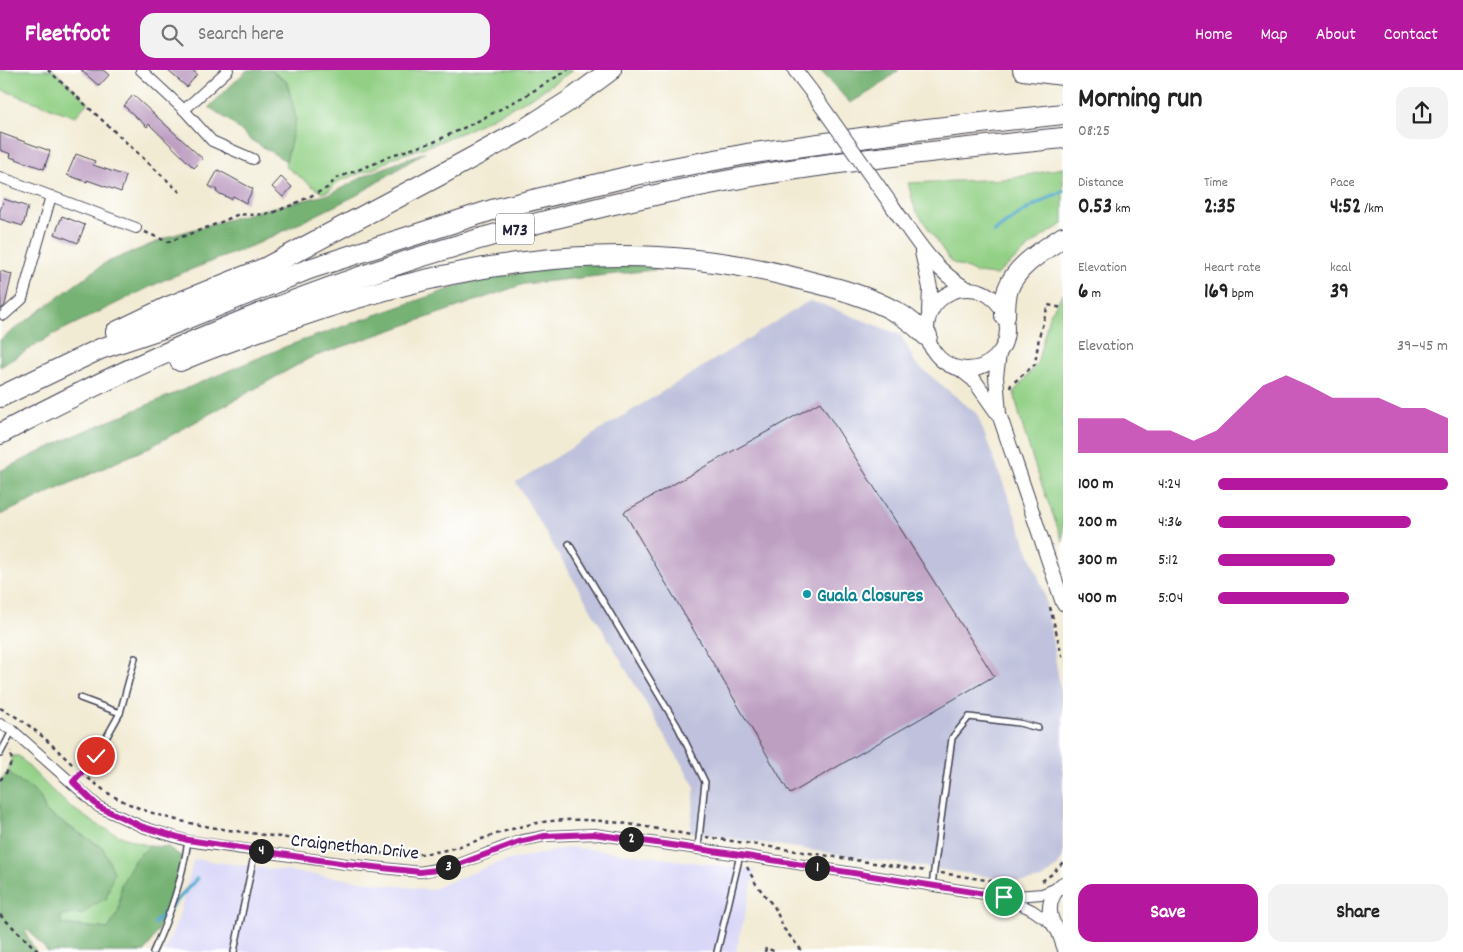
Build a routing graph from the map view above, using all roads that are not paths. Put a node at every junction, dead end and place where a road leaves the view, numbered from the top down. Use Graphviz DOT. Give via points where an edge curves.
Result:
graph roads {
  1 [pos="141,70"];
  2 [pos="228,70"];
  3 [pos="611,70"];
  4 [pos="795,70"];
  5 [pos="1023,70"];
  6 [pos="1063,75"];
  7 [pos="184,110"];
  8 [pos="1063,114"];
  9 [pos="1063,138"];
  10 [pos="252,159"];
  11 [pos="0,177"];
  12 [pos="51,196"];
  13 [pos="136,228"];
  14 [pos="1063,237"];
  15 [pos="922,249"];
  16 [pos="966,289"];
  17 [pos="4,315"];
  18 [pos="1005,316"];
  19 [pos="928,326"];
  20 [pos="999,354"];
  21 [pos="960,369"];
  22 [pos="0,396"];
  23 [pos="999,414"];
  24 [pos="0,434"];
  25 [pos="0,440"];
  26 [pos="569,544"];
  27 [pos="1063,602"];
  28 [pos="135,658"];
  29 [pos="80,698"];
  30 [pos="120,714"];
  31 [pos="0,724"];
  32 [pos="1038,728"];
  33 [pos="10,734"];
  34 [pos="0,754"];
  35 [pos="73,782"];
  36 [pos="188,840"];
  37 [pos="698,849"];
  38 [pos="255,851"];
  39 [pos="740,855"];
  40 [pos="932,886"];
  41 [pos="1061,886"];
  42 [pos="1004,897"];
  43 [pos="1057,929"];
  44 [pos="1063,950"];
  45 [pos="153,952"];
  46 [pos="234,952"];
  47 [pos="717,952"];
  1 -- 7 [label="street"];
  2 -- 7 [label="street"];
  3 -- 22 [label="highway" via="524,130 449,171 265,268 160,311 26,377"];
  4 -- 15 [label="street, bridge"];
  5 -- 6 [label="highway"];
  7 -- 10 [label="street" via="212,141"];
  8 -- 22 [label="highway, M73" via="756,152 635,175 492,210 309,269 163,328 100,349"];
  9 -- 24 [label="highway, M73" via="796,169 725,181 613,204 474,239 309,294 234,324 70,397"];
  11 -- 12 [label="street"];
  12 -- 13 [label="street"];
  12 -- 17 [label="street" via="22,298"];
  14 -- 18 [label="highway" via="1026,264 1013,279 1008,288"];
  15 -- 16 [label="street" via="949,278"];
  15 -- 19 [label="street" via="930,288"];
  16 -- 18 [label="street" via="990,297"];
  16 -- 19 [label="street" via="947,294 939,300"];
  18 -- 20 [label="street" via="1006,336"];
  19 -- 21 [label="street" via="931,347 938,358"];
  19 -- 25 [label="highway" via="911,322 872,301 751,268 683,258 632,255 542,259 423,279 333,304 184,359"];
  20 -- 21 [label="street" via="981,367"];
  20 -- 23 [label="street" via="996,376"];
  21 -- 23 [label="street" via="974,380"];
  23 -- 27 [label="street"];
  26 -- 37 [label="lane" via="678,727 705,782"];
  28 -- 30 [label="lane"];
  29 -- 30 [label="lane"];
  30 -- 35 [label="lane" via="96,756"];
  31 -- 33 [label="street, Craignethan Drive"];
  32 -- 40 [label="lane" via="969,717 952,738"];
  33 -- 34 [label="lane"];
  33 -- 35 [label="street, Craignethan Drive"];
  35 -- 36 [label="street, Craignethan Drive" via="99,807 143,827"];
  36 -- 38 [label="street, Craignethan Drive"];
  36 -- 45 [label="lane" via="168,920"];
  37 -- 38 [label="street, Craignethan Drive" via="594,834 545,836 457,865 420,872"];
  37 -- 39 [label="street, Craignethan Drive"];
  38 -- 46 [label="lane"];
  39 -- 40 [label="street, Craignethan Drive"];
  39 -- 47 [label="lane"];
  40 -- 42 [label="street, Craignethan Drive"];
  41 -- 42 [label="street, Craignethan Drive" via="1042,894"];
  41 -- 43 [label="street" via="1049,909"];
  42 -- 43 [label="street, Craignethan Drive" via="1032,910"];
  43 -- 44 [label="street"];
}
